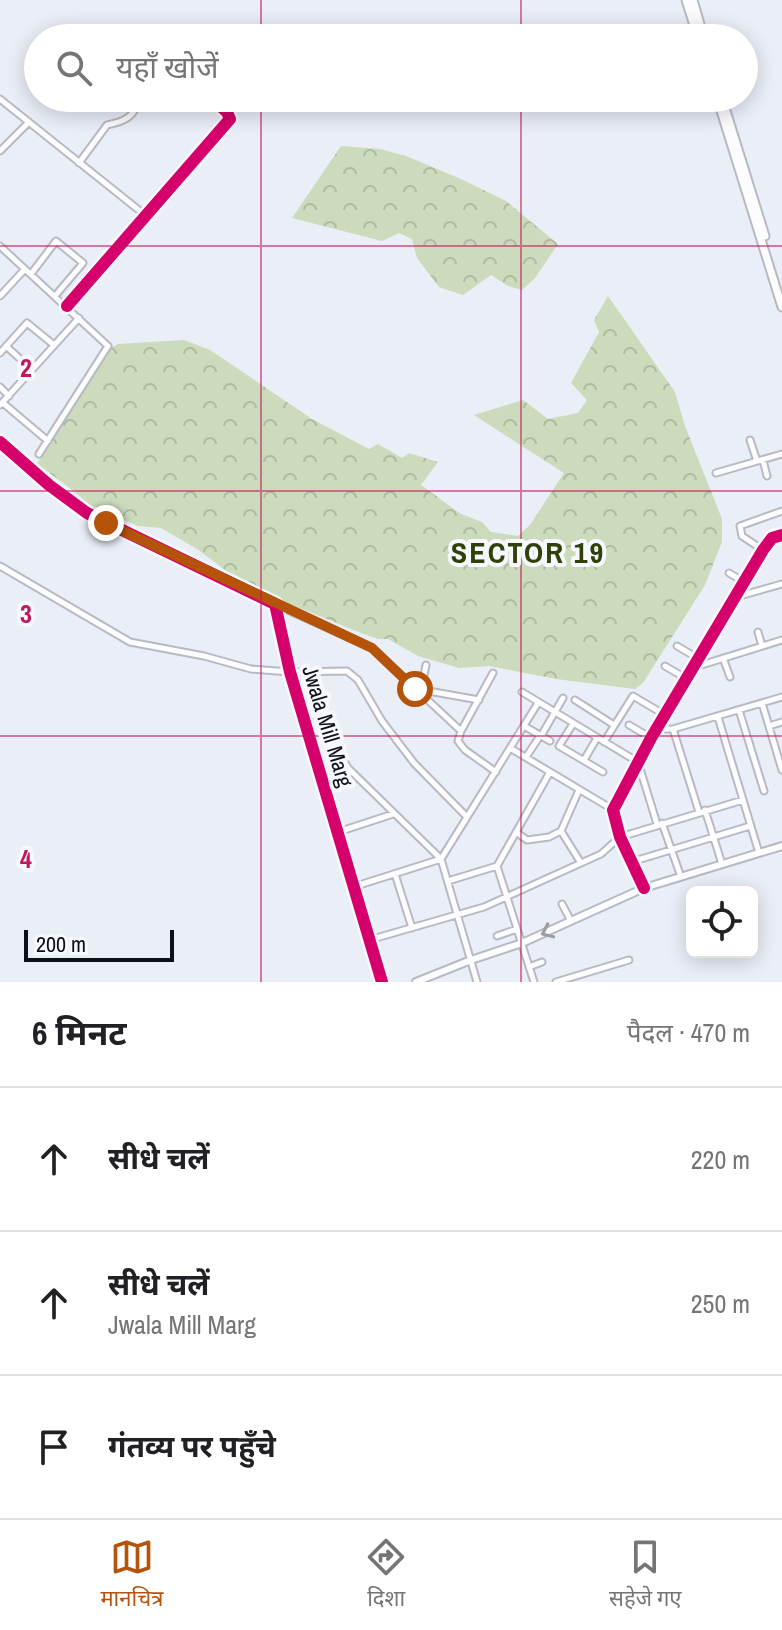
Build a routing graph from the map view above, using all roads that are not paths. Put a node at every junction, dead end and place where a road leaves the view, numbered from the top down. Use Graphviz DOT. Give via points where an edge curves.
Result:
graph roads {
  1 [pos="686,0"];
  2 [pos="693,0"];
  3 [pos="695,24"];
  4 [pos="698,24"];
  5 [pos="0,99"];
  6 [pos="133,112"];
  7 [pos="227,112"];
  8 [pos="724,112"];
  9 [pos="724,112"];
  10 [pos="29,122"];
  11 [pos="0,151"];
  12 [pos="79,163"];
  13 [pos="145,215"];
  14 [pos="1,249"];
  15 [pos="83,263"];
  16 [pos="25,269"];
  17 [pos="95,273"];
  18 [pos="31,274"];
  19 [pos="782,292"];
  20 [pos="0,296"];
  21 [pos="55,296"];
  22 [pos="67,306"];
  23 [pos="782,307"];
  24 [pos="79,318"];
  25 [pos="54,345"];
  26 [pos="6,346"];
  27 [pos="0,353"];
  28 [pos="32,370"];
  29 [pos="0,387"];
  30 [pos="9,396"];
  31 [pos="1,404"];
  32 [pos="750,440"];
  33 [pos="48,441"];
  34 [pos="0,442"];
  35 [pos="39,454"];
  36 [pos="782,454"];
  37 [pos="760,461"];
  38 [pos="716,473"];
  39 [pos="767,476"];
  40 [pos="782,511"];
  41 [pos="782,535"];
  42 [pos="763,550"];
  43 [pos="0,566"];
  44 [pos="729,573"];
  45 [pos="744,582"];
  46 [pos="782,584"];
  47 [pos="735,597"];
  48 [pos="275,604"];
  49 [pos="758,632"];
  50 [pos="782,640"];
  51 [pos="677,646"];
  52 [pos="762,646"];
  53 [pos="723,658"];
  54 [pos="699,659"];
  55 [pos="426,665"];
  56 [pos="665,666"];
  57 [pos="694,667"];
  58 [pos="290,672"];
  59 [pos="493,673"];
  60 [pos="730,677"];
  61 [pos="687,679"];
  62 [pos="418,689"];
  63 [pos="522,692"];
  64 [pos="782,697"];
  65 [pos="563,698"];
  66 [pos="479,700"];
  67 [pos="575,700"];
  68 [pos="538,703"];
  69 [pos="762,703"];
  70 [pos="739,710"];
  71 [pos="554,713"];
  72 [pos="303,714"];
  73 [pos="665,715"];
  74 [pos="718,717"];
  75 [pos="782,722"];
  76 [pos="573,724"];
  77 [pos="614,725"];
  78 [pos="629,725"];
  79 [pos="524,726"];
  80 [pos="769,726"];
  81 [pos="657,729"];
  82 [pos="673,729"];
  83 [pos="461,731"];
  84 [pos="540,737"];
  85 [pos="597,738"];
  86 [pos="651,738"];
  87 [pos="550,741"];
  88 [pos="604,742"];
  89 [pos="510,748"];
  90 [pos="526,757"];
  91 [pos="584,760"];
  92 [pos="638,762"];
  93 [pos="782,770"];
  94 [pos="496,772"];
  95 [pos="550,772"];
  96 [pos="603,772"];
  97 [pos="579,789"];
  98 [pos="764,791"];
  99 [pos="743,800"];
  100 [pos="613,810"];
  101 [pos="702,811"];
  102 [pos="393,814"];
  103 [pos="467,817"];
  104 [pos="659,824"];
  105 [pos="750,826"];
  106 [pos="561,831"];
  107 [pos="338,832"];
  108 [pos="516,832"];
  109 [pos="620,837"];
  110 [pos="714,837"];
  111 [pos="782,846"];
  112 [pos="671,850"];
  113 [pos="759,853"];
  114 [pos="441,859"];
  115 [pos="631,862"];
  116 [pos="581,863"];
  117 [pos="722,864"];
  118 [pos="497,866"];
  119 [pos="395,874"];
  120 [pos="681,877"];
  121 [pos="447,881"];
  122 [pos="353,887"];
  123 [pos="644,888"];
  124 [pos="508,898"];
  125 [pos="562,904"];
  126 [pos="458,916"];
  127 [pos="571,921"];
  128 [pos="412,928"];
  129 [pos="517,929"];
  130 [pos="497,936"];
  131 [pos="369,940"];
  132 [pos="522,943"];
  133 [pos="471,960"];
  134 [pos="629,960"];
  135 [pos="542,962"];
  136 [pos="529,967"];
  137 [pos="419,981"];
  138 [pos="382,982"];
  139 [pos="477,982"];
  140 [pos="534,982"];
  141 [pos="556,982"];
  1 -- 3 [label="main road"];
  2 -- 4 [label="main road"];
  5 -- 10 [label="street"];
  6 -- 12 [label="street" via="107,125"];
  7 -- 13 [label="street" via="230,119"];
  8 -- 19 [label="main road"];
  9 -- 23 [label="main road"];
  10 -- 11 [label="street"];
  10 -- 12 [label="street"];
  12 -- 13 [label="street"];
  13 -- 17 [label="street"];
  14 -- 16 [label="street"];
  15 -- 17 [label="street"];
  15 -- 18 [label="street" via="56,241"];
  15 -- 21 [label="street"];
  16 -- 18 [label="street"];
  16 -- 20 [label="street"];
  17 -- 22 [label="street"];
  18 -- 21 [label="street"];
  21 -- 22 [label="street"];
  22 -- 24 [label="street"];
  24 -- 25 [label="street"];
  24 -- 33 [label="street" via="108,349"];
  25 -- 26 [label="street" via="27,323"];
  25 -- 28 [label="street"];
  26 -- 27 [label="street"];
  26 -- 28 [label="street"];
  28 -- 30 [label="street"];
  29 -- 30 [label="street"];
  30 -- 31 [label="street"];
  31 -- 33 [label="street"];
  32 -- 37 [label="street"];
  33 -- 35 [label="street"];
  34 -- 48 [label="street" via="87,513"];
  36 -- 37 [label="street"];
  37 -- 38 [label="street"];
  37 -- 39 [label="street"];
  40 -- 42 [label="street" via="740,526 742,536"];
  41 -- 42 [label="street"];
  42 -- 45 [label="street"];
  43 -- 58 [label="street" via="130,642 251,669"];
  44 -- 45 [label="street"];
  45 -- 47 [label="street"];
  46 -- 47 [label="street"];
  47 -- 54 [label="street"];
  48 -- 58 [label="street, Jwala Mill Marg"];
  48 -- 62 [label="street" via="372,648"];
  49 -- 52 [label="street"];
  50 -- 52 [label="street"];
  51 -- 54 [label="street"];
  52 -- 53 [label="street"];
  53 -- 57 [label="street"];
  53 -- 60 [label="street"];
  54 -- 57 [label="street"];
  55 -- 62 [label="street"];
  56 -- 61 [label="street"];
  57 -- 61 [label="street"];
  58 -- 72 [label="street, Jwala Mill Marg"];
  58 -- 103 [label="street" via="340,670 353,675 405,752"];
  59 -- 66 [label="street"];
  61 -- 73 [label="street"];
  62 -- 66 [label="street"];
  62 -- 83 [label="street"];
  63 -- 68 [label="street"];
  64 -- 69 [label="street"];
  65 -- 71 [label="street"];
  66 -- 83 [label="street"];
  67 -- 77 [label="street"];
  68 -- 71 [label="street"];
  68 -- 79 [label="street"];
  69 -- 70 [label="street"];
  69 -- 80 [label="street"];
  70 -- 74 [label="street"];
  70 -- 98 [label="street"];
  71 -- 76 [label="street"];
  71 -- 84 [label="street"];
  72 -- 102 [label="street" via="319,716 348,768"];
  72 -- 107 [label="street, Jwala Mill Marg"];
  73 -- 77 [label="street" via="633,696"];
  73 -- 81 [label="street"];
  74 -- 82 [label="street"];
  74 -- 99 [label="street"];
  75 -- 80 [label="street"];
  76 -- 85 [label="street"];
  76 -- 91 [label="street" via="559,746"];
  77 -- 88 [label="street"];
  78 -- 86 [label="street"];
  79 -- 84 [label="street"];
  79 -- 89 [label="street"];
  80 -- 93 [label="street"];
  81 -- 82 [label="street"];
  81 -- 86 [label="street"];
  82 -- 101 [label="street"];
  83 -- 94 [label="street" via="461,746"];
  84 -- 87 [label="street"];
  84 -- 90 [label="street"];
  85 -- 88 [label="street"];
  85 -- 91 [label="street"];
  86 -- 92 [label="street"];
  88 -- 92 [label="street"];
  89 -- 90 [label="street"];
  89 -- 94 [label="street"];
  90 -- 95 [label="street"];
  91 -- 96 [label="street"];
  92 -- 100 [label="street"];
  92 -- 104 [label="street"];
  94 -- 103 [label="street"];
  95 -- 97 [label="street"];
  95 -- 108 [label="street"];
  97 -- 100 [label="street"];
  97 -- 106 [label="street"];
  99 -- 101 [label="street"];
  99 -- 105 [label="street"];
  100 -- 109 [label="street"];
  101 -- 104 [label="street"];
  101 -- 110 [label="street"];
  102 -- 107 [label="street"];
  102 -- 114 [label="street"];
  103 -- 114 [label="street"];
  104 -- 109 [label="street"];
  104 -- 112 [label="street"];
  105 -- 110 [label="street"];
  105 -- 113 [label="street"];
  106 -- 108 [label="street" via="527,840"];
  106 -- 116 [label="street"];
  107 -- 122 [label="street, Jwala Mill Marg"];
  108 -- 118 [label="street"];
  109 -- 115 [label="street"];
  109 -- 116 [label="street"];
  110 -- 112 [label="street"];
  110 -- 117 [label="street"];
  111 -- 113 [label="street"];
  112 -- 115 [label="street"];
  112 -- 120 [label="street"];
  113 -- 117 [label="street"];
  114 -- 119 [label="street"];
  114 -- 121 [label="street"];
  115 -- 123 [label="street"];
  116 -- 124 [label="street"];
  117 -- 120 [label="street"];
  118 -- 121 [label="street"];
  118 -- 124 [label="street"];
  119 -- 122 [label="street"];
  119 -- 128 [label="street"];
  120 -- 123 [label="street"];
  121 -- 126 [label="street"];
  122 -- 131 [label="street, Jwala Mill Marg"];
  123 -- 127 [label="street"];
  124 -- 126 [label="street"];
  124 -- 129 [label="street"];
  125 -- 127 [label="street"];
  126 -- 128 [label="street"];
  126 -- 133 [label="street"];
  127 -- 132 [label="street, one-way"];
  128 -- 131 [label="street"];
  129 -- 130 [label="street"];
  129 -- 132 [label="street"];
  131 -- 138 [label="street, Jwala Mill Marg"];
  132 -- 133 [label="street"];
  132 -- 136 [label="street"];
  133 -- 137 [label="street"];
  133 -- 139 [label="street"];
  134 -- 141 [label="street"];
  135 -- 136 [label="street"];
  136 -- 140 [label="street"];
}
